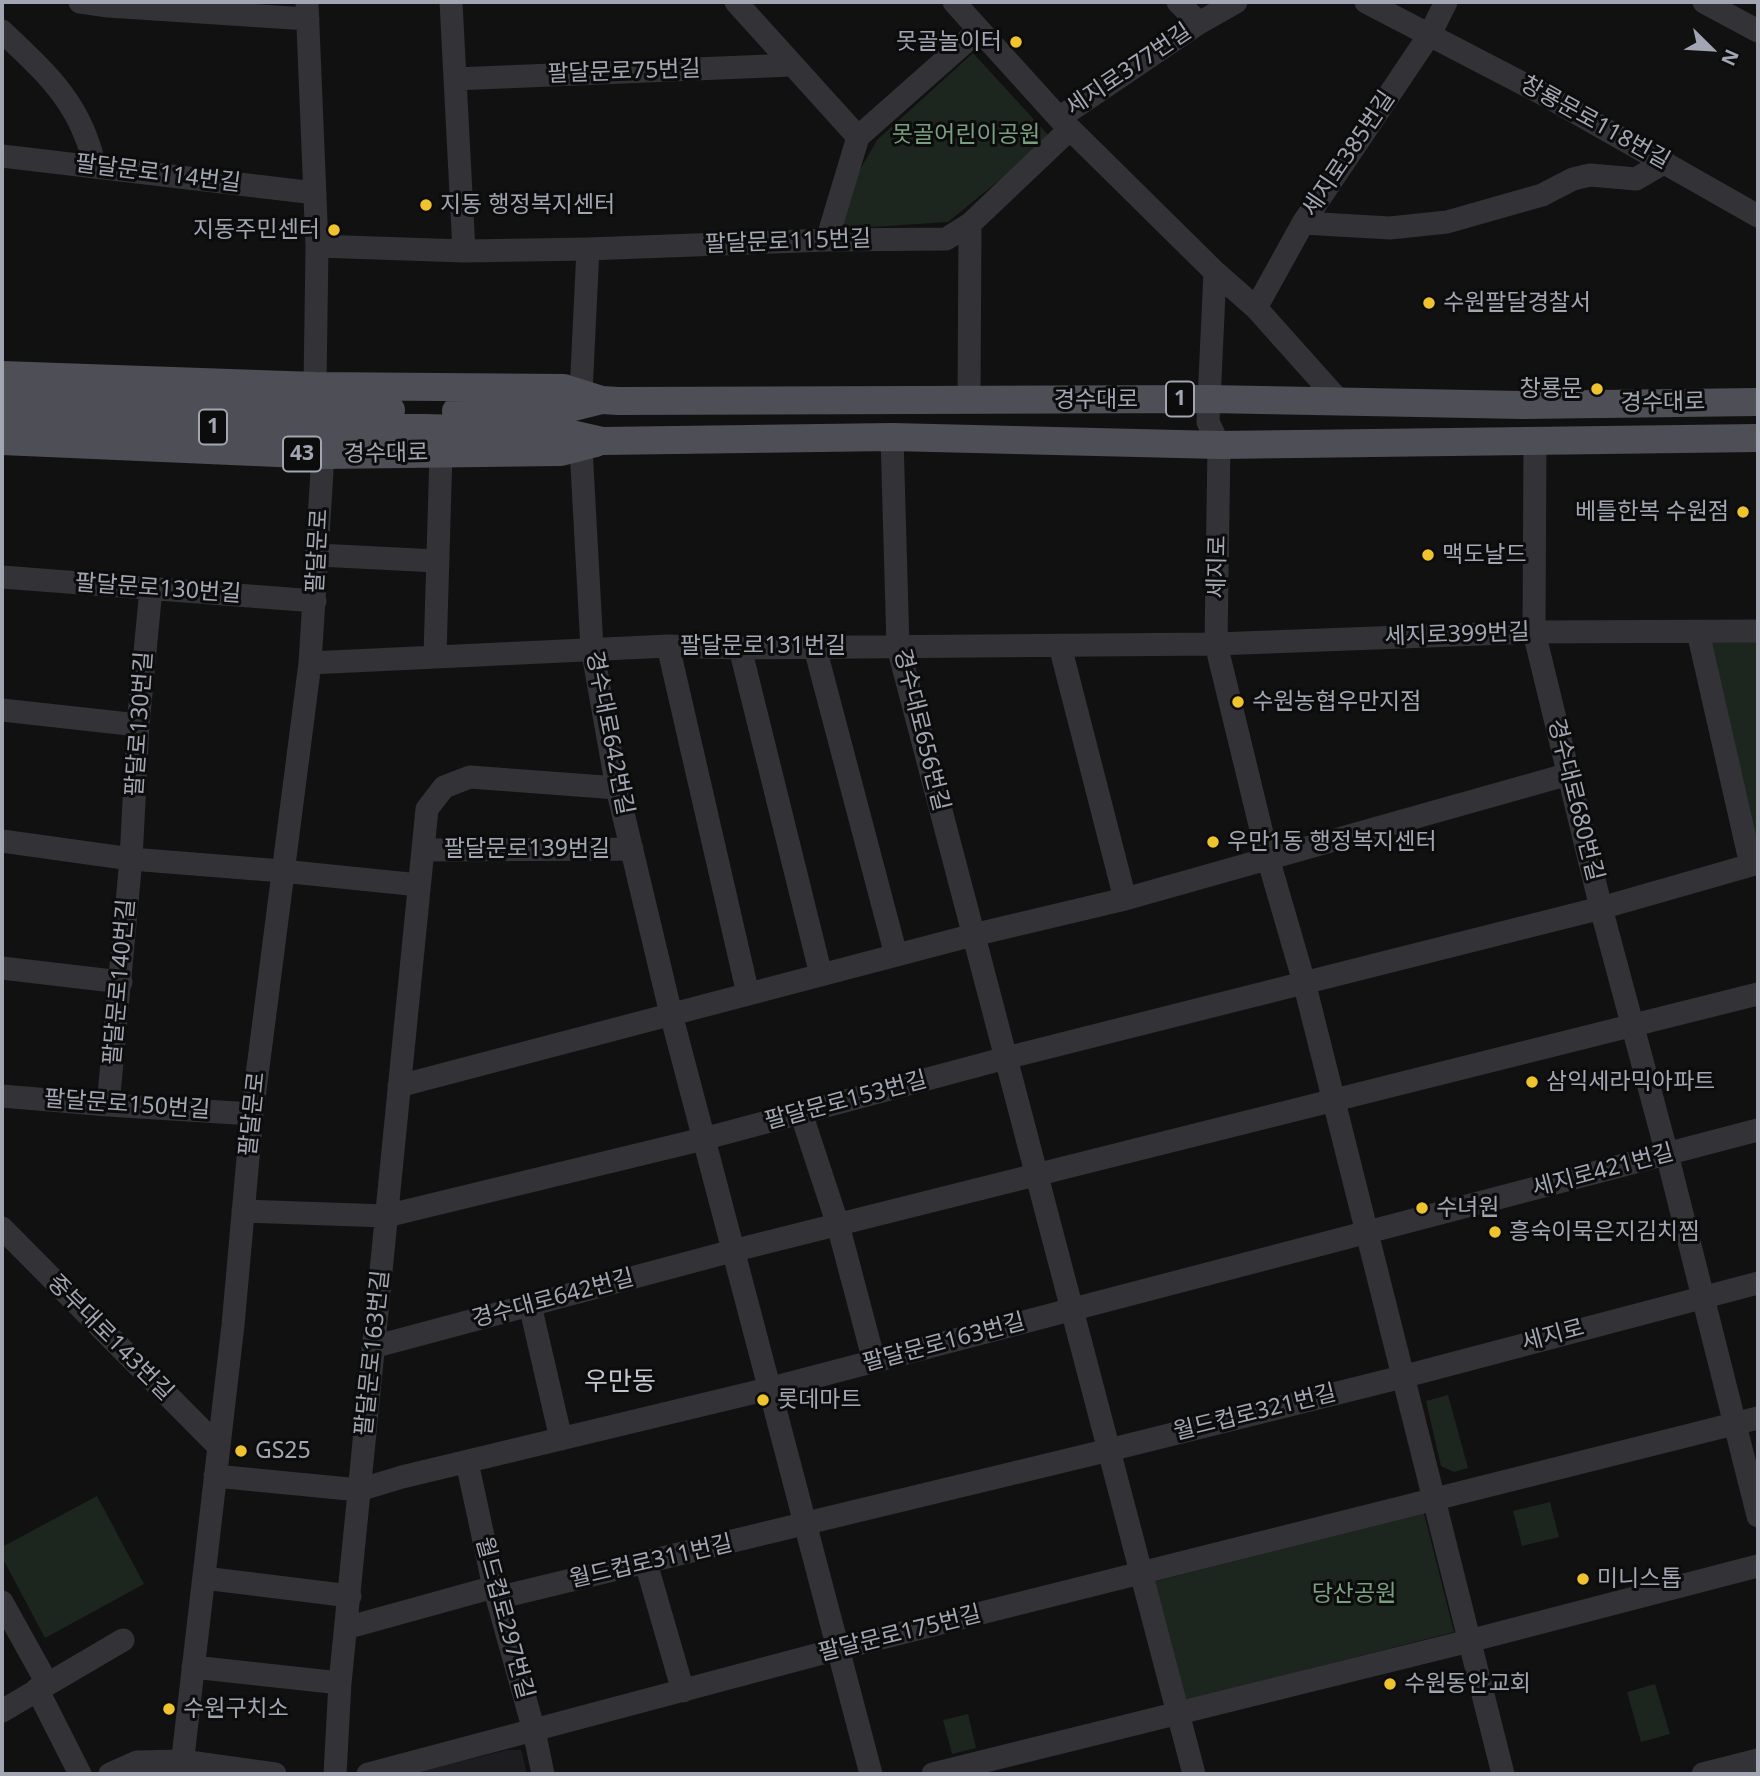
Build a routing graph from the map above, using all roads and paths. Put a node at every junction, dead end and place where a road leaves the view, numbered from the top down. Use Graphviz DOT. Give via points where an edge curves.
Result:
graph roads {
  1 [pos="80,2"];
  2 [pos="452,2"];
  3 [pos="736,2"];
  4 [pos="954,2"];
  5 [pos="1178,2"];
  6 [pos="1236,2"];
  7 [pos="1366,2"];
  8 [pos="1446,2"];
  9 [pos="1704,2"];
  10 [pos="108,4"];
  11 [pos="308,11"];
  12 [pos="1199,23"];
  13 [pos="979,30"];
  14 [pos="2,31"];
  15 [pos="1758,31"];
  16 [pos="1430,34"];
  17 [pos="792,65"];
  18 [pos="456,79"];
  19 [pos="1064,124"];
  20 [pos="858,137"];
  21 [pos="2,156"];
  22 [pos="1665,162"];
  23 [pos="95,167"];
  24 [pos="315,192"];
  25 [pos="1758,216"];
  26 [pos="1303,223"];
  27 [pos="970,224"];
  28 [pos="827,240"];
  29 [pos="317,246"];
  30 [pos="588,249"];
  31 [pos="464,251"];
  32 [pos="1215,272"];
  33 [pos="1256,308"];
  34 [pos="2,374"];
  35 [pos="315,386"];
  36 [pos="591,396"];
  37 [pos="2,399"];
  38 [pos="1209,399"];
  39 [pos="969,400"];
  40 [pos="1758,402"];
  41 [pos="1341,403"];
  42 [pos="424,419"];
  43 [pos="2,421"];
  44 [pos="892,437"];
  45 [pos="1758,438"];
  46 [pos="1535,440"];
  47 [pos="2,441"];
  48 [pos="591,445"];
  49 [pos="1219,445"];
  50 [pos="441,453"];
  51 [pos="323,455"];
  52 [pos="318,555"];
  53 [pos="438,561"];
  54 [pos="2,577"];
  55 [pos="151,589"];
  56 [pos="315,601"];
  57 [pos="1758,631"];
  58 [pos="1534,632"];
  59 [pos="1698,632"];
  60 [pos="1216,645"];
  61 [pos="668,646"];
  62 [pos="1060,646"];
  63 [pos="898,647"];
  64 [pos="740,648"];
  65 [pos="815,648"];
  66 [pos="592,649"];
  67 [pos="435,656"];
  68 [pos="310,663"];
  69 [pos="2,710"];
  70 [pos="138,725"];
  71 [pos="1569,774"];
  72 [pos="617,788"];
  73 [pos="2,841"];
  74 [pos="632,849"];
  75 [pos="423,850"];
  76 [pos="1268,858"];
  77 [pos="131,859"];
  78 [pos="1754,864"];
  79 [pos="282,871"];
  80 [pos="419,886"];
  81 [pos="1125,900"];
  82 [pos="1601,908"];
  83 [pos="974,935"];
  84 [pos="896,956"];
  85 [pos="2,968"];
  86 [pos="821,975"];
  87 [pos="121,982"];
  88 [pos="1304,982"];
  89 [pos="748,994"];
  90 [pos="1758,994"];
  91 [pos="671,1014"];
  92 [pos="1633,1026"];
  93 [pos="1006,1058"];
  94 [pos="399,1086"];
  95 [pos="2,1096"];
  96 [pos="1333,1099"];
  97 [pos="108,1105"];
  98 [pos="801,1113"];
  99 [pos="251,1114"];
  100 [pos="1758,1130"];
  101 [pos="703,1139"];
  102 [pos="1667,1154"];
  103 [pos="1036,1174"];
  104 [pos="243,1211"];
  105 [pos="386,1216"];
  106 [pos="838,1224"];
  107 [pos="2,1228"];
  108 [pos="1366,1233"];
  109 [pos="732,1251"];
  110 [pos="1758,1283"];
  111 [pos="1703,1296"];
  112 [pos="530,1305"];
  113 [pos="1072,1310"];
  114 [pos="373,1347"];
  115 [pos="874,1361"];
  116 [pos="1402,1377"];
  117 [pos="768,1389"];
  118 [pos="1758,1418"];
  119 [pos="1735,1424"];
  120 [pos="561,1439"];
  121 [pos="219,1447"];
  122 [pos="1109,1450"];
  123 [pos="467,1462"];
  124 [pos="215,1476"];
  125 [pos="359,1490"];
  126 [pos="1433,1499"];
  127 [pos="1758,1516"];
  128 [pos="805,1525"];
  129 [pos="646,1563"];
  130 [pos="1758,1566"];
  131 [pos="1141,1574"];
  132 [pos="204,1578"];
  133 [pos="495,1593"];
  134 [pos="350,1596"];
  135 [pos="2,1602"];
  136 [pos="346,1628"];
  137 [pos="123,1640"];
  138 [pos="1469,1641"];
  139 [pos="838,1650"];
  140 [pos="193,1667"];
  141 [pos="340,1684"];
  142 [pos="42,1686"];
  143 [pos="683,1691"];
  144 [pos="2,1711"];
  145 [pos="1178,1713"];
  146 [pos="534,1731"];
  147 [pos="1758,1760"];
  148 [pos="181,1768"];
  149 [pos="80,1774"];
  150 [pos="110,1774"];
  151 [pos="275,1774"];
  152 [pos="335,1774"];
  153 [pos="368,1774"];
  154 [pos="543,1774"];
  155 [pos="871,1774"];
  156 [pos="933,1774"];
  157 [pos="1194,1774"];
  158 [pos="1503,1774"];
  159 [pos="1703,1774"];
  1 -- 10 [label="street"];
  2 -- 18 [label="street"];
  3 -- 17 [label="street"];
  4 -- 13 [label="street"];
  5 -- 12 [label="street"];
  6 -- 12 [label="street, 세지로377번길"];
  7 -- 16 [label="street"];
  8 -- 16 [label="street, 세지로385번길"];
  9 -- 15 [label="street"];
  10 -- 11 [label="street"];
  11 -- 24 [label="street"];
  12 -- 19 [label="street, 세지로377번길"];
  13 -- 19 [label="street"];
  13 -- 20 [label="street"];
  14 -- 23 [label="street" via="50,76 71,105"];
  16 -- 22 [label="street, 창룡문로118번길"];
  16 -- 26 [label="street, 세지로385번길"];
  17 -- 18 [label="street, 팔달문로75번길"];
  17 -- 20 [label="street"];
  18 -- 31 [label="street"];
  19 -- 27 [label="street, 팔달문로115번길"];
  19 -- 32 [label="street"];
  20 -- 28 [label="street"];
  21 -- 23 [label="street, 팔달문로114번길"];
  22 -- 25 [label="street, 창룡문로118번길"];
  22 -- 26 [label="street" via="1636,179 1573,178 1542,195 1447,222 1390,229"];
  23 -- 24 [label="street, 팔달문로114번길"];
  24 -- 29 [label="street"];
  26 -- 33 [label="street, 세지로385번길"];
  27 -- 28 [label="street, 팔달문로115번길" via="946,239"];
  27 -- 39 [label="street"];
  28 -- 30 [label="street, 팔달문로115번길"];
  29 -- 31 [label="street, 팔달문로115번길"];
  29 -- 35 [label="street"];
  30 -- 31 [label="street, 팔달문로115번길"];
  30 -- 36 [label="street"];
  32 -- 33 [label="street"];
  32 -- 38 [label="street, 세지로"];
  33 -- 41 [label="street"];
  34 -- 35 [label="main road, 경수대로"];
  35 -- 36 [label="main road, 경수대로" via="564,388"];
  36 -- 39 [label="main road, 경수대로 / 1"];
  36 -- 42 [label="main road, 경수대로 / 1" via="562,411"];
  37 -- 42 [label="main road, 1"];
  38 -- 39 [label="main road, 경수대로 / 1"];
  38 -- 41 [label="main road, 경수대로 / 1"];
  38 -- 49 [label="street, 세지로" via="1208,422"];
  40 -- 41 [label="main road, 경수대로 / 1"];
  42 -- 43 [label="main road, 1" via="97,425"];
  42 -- 48 [label="main road, 경수대로 / 1" via="562,432"];
  44 -- 48 [label="main road, 경수대로 / 1"];
  44 -- 49 [label="main road, 경수대로 / 1"];
  44 -- 63 [label="street, 경수대로656번길"];
  45 -- 46 [label="main road, 경수대로 / 1"];
  46 -- 49 [label="main road, 경수대로 / 1"];
  46 -- 58 [label="street, 경수대로680번길"];
  47 -- 51 [label="main road, 경수대로 / 43"];
  48 -- 50 [label="main road, 경수대로 / 43" via="561,452"];
  48 -- 66 [label="street, 경수대로642번길"];
  49 -- 60 [label="street, 세지로"];
  50 -- 51 [label="main road, 경수대로 / 43"];
  50 -- 53 [label="street"];
  51 -- 52 [label="street, 팔달문로"];
  52 -- 53 [label="street"];
  52 -- 56 [label="street, 팔달문로"];
  53 -- 67 [label="street"];
  54 -- 55 [label="street, 팔달문로130번길"];
  55 -- 56 [label="street, 팔달문로130번길"];
  55 -- 70 [label="street, 팔달로130번길"];
  56 -- 68 [label="street, 팔달문로"];
  57 -- 59 [label="street, 세지로399번길"];
  58 -- 59 [label="street, 세지로399번길"];
  58 -- 60 [label="street, 세지로399번길"];
  58 -- 71 [label="street, 경수대로680번길"];
  59 -- 78 [label="street"];
  60 -- 62 [label="street, 팔달문로131번길"];
  60 -- 76 [label="street, 세지로"];
  61 -- 64 [label="street, 팔달문로131번길"];
  61 -- 66 [label="street, 팔달문로131번길"];
  61 -- 89 [label="street"];
  62 -- 63 [label="street, 팔달문로131번길"];
  62 -- 81 [label="street"];
  63 -- 65 [label="street, 팔달문로131번길"];
  63 -- 83 [label="street, 경수대로656번길"];
  64 -- 65 [label="street, 팔달문로131번길"];
  64 -- 86 [label="street"];
  65 -- 84 [label="street"];
  66 -- 67 [label="street, 팔달문로131번길"];
  66 -- 72 [label="street, 경수대로642번길"];
  67 -- 68 [label="street, 팔달문로131번길"];
  68 -- 79 [label="street, 팔달문로"];
  69 -- 70 [label="street"];
  70 -- 77 [label="street, 팔달로130번길"];
  71 -- 76 [label="street"];
  71 -- 82 [label="street, 경수대로680번길"];
  72 -- 74 [label="street, 경수대로642번길"];
  72 -- 75 [label="street, 팔달문로139번길" via="470,777 443,788 427,809"];
  73 -- 77 [label="street"];
  74 -- 75 [label="street, 팔달문로139번길"];
  74 -- 91 [label="street, 경수대로642번길"];
  75 -- 80 [label="street, 팔달문로139번길"];
  76 -- 81 [label="street"];
  76 -- 88 [label="street, 세지로"];
  77 -- 79 [label="street"];
  77 -- 87 [label="street, 팔달문로140번길"];
  78 -- 82 [label="street"];
  79 -- 80 [label="street, 팔달문로139번길"];
  79 -- 99 [label="street, 팔달문로"];
  80 -- 94 [label="street"];
  81 -- 83 [label="street"];
  82 -- 88 [label="street"];
  82 -- 92 [label="street, 경수대로680번길"];
  83 -- 84 [label="street"];
  83 -- 93 [label="street, 경수대로656번길"];
  84 -- 86 [label="street"];
  85 -- 87 [label="street"];
  86 -- 89 [label="street"];
  87 -- 97 [label="street, 팔달문로140번길"];
  88 -- 93 [label="street, 팔달문로153번길"];
  88 -- 96 [label="street, 세지로"];
  89 -- 91 [label="street"];
  90 -- 92 [label="street"];
  91 -- 94 [label="street"];
  91 -- 101 [label="street, 경수대로642번길"];
  92 -- 96 [label="street"];
  92 -- 102 [label="street, 경수대로680번길"];
  93 -- 98 [label="street, 팔달문로153번길"];
  93 -- 103 [label="street, 경수대로656번길"];
  94 -- 105 [label="street"];
  95 -- 97 [label="street, 팔달문로150번길"];
  96 -- 103 [label="street"];
  96 -- 108 [label="street, 세지로"];
  97 -- 99 [label="street, 팔달문로150번길"];
  98 -- 101 [label="street, 팔달문로153번길"];
  98 -- 106 [label="street"];
  99 -- 104 [label="street, 팔달문로"];
  100 -- 102 [label="street, 세지로421번길"];
  101 -- 105 [label="street, 팔달문로153번길"];
  101 -- 109 [label="street, 경수대로642번길"];
  102 -- 108 [label="street, 세지로421번길"];
  102 -- 111 [label="street, 경수대로680번길"];
  103 -- 106 [label="street, 경수대로642번길"];
  103 -- 113 [label="street, 경수대로656번길"];
  104 -- 105 [label="street, 팔달문로153번길"];
  104 -- 121 [label="street, 팔달문로"];
  105 -- 114 [label="street, 팔달문로163번길"];
  106 -- 109 [label="street, 경수대로642번길"];
  106 -- 115 [label="street"];
  107 -- 121 [label="street, 중부대로143번길"];
  108 -- 113 [label="street, 팔달문로163번길"];
  108 -- 116 [label="street, 세지로"];
  109 -- 112 [label="street, 경수대로642번길"];
  109 -- 117 [label="street, 경수대로642번길"];
  110 -- 111 [label="street, 세지로"];
  111 -- 116 [label="street, 세지로"];
  111 -- 119 [label="street, 경수대로680번길"];
  112 -- 114 [label="street, 경수대로642번길"];
  112 -- 120 [label="street"];
  113 -- 115 [label="street, 팔달문로163번길"];
  113 -- 122 [label="street"];
  114 -- 125 [label="street, 팔달문로163번길"];
  115 -- 117 [label="street, 팔달문로163번길"];
  116 -- 122 [label="street, 월드컵로321번길"];
  116 -- 126 [label="street, 세지로"];
  117 -- 120 [label="street, 팔달문로163번길"];
  117 -- 128 [label="street"];
  118 -- 119 [label="street"];
  119 -- 126 [label="street"];
  119 -- 127 [label="street, 경수대로680번길"];
  120 -- 123 [label="street, 팔달문로163번길"];
  121 -- 124 [label="street, 팔달문로"];
  122 -- 128 [label="street, 월드컵로311번길"];
  122 -- 131 [label="street"];
  123 -- 125 [label="street, 팔달문로163번길"];
  123 -- 133 [label="street, 월드컵로297번길"];
  124 -- 125 [label="street, 팔달문로163번길"];
  124 -- 132 [label="street, 팔달문로"];
  125 -- 134 [label="street"];
  126 -- 131 [label="street, 팔달문로175번길"];
  126 -- 138 [label="street, 세지로"];
  128 -- 129 [label="street, 월드컵로311번길"];
  128 -- 139 [label="street"];
  129 -- 133 [label="street, 월드컵로311번길"];
  129 -- 143 [label="street"];
  130 -- 138 [label="street"];
  131 -- 139 [label="street, 팔달문로175번길"];
  131 -- 145 [label="street"];
  132 -- 134 [label="street"];
  132 -- 140 [label="street, 팔달문로"];
  133 -- 136 [label="street, 월드컵로311번길"];
  133 -- 146 [label="street, 월드컵로297번길"];
  134 -- 136 [label="street"];
  135 -- 142 [label="street"];
  136 -- 141 [label="street"];
  137 -- 142 [label="street"];
  138 -- 145 [label="street"];
  138 -- 158 [label="street, 세지로"];
  139 -- 143 [label="street, 팔달문로175번길"];
  139 -- 155 [label="street"];
  140 -- 141 [label="street"];
  140 -- 148 [label="street, 팔달문로"];
  141 -- 152 [label="street"];
  142 -- 144 [label="street"];
  142 -- 149 [label="street"];
  143 -- 146 [label="street, 팔달문로175번길"];
  145 -- 156 [label="street"];
  145 -- 157 [label="street"];
  146 -- 153 [label="street, 팔달문로175번길"];
  146 -- 154 [label="street, 월드컵로297번길"];
  147 -- 159 [label="street"];
  148 -- 150 [label="street" via="137,1762"];
  148 -- 151 [label="street"];
}
